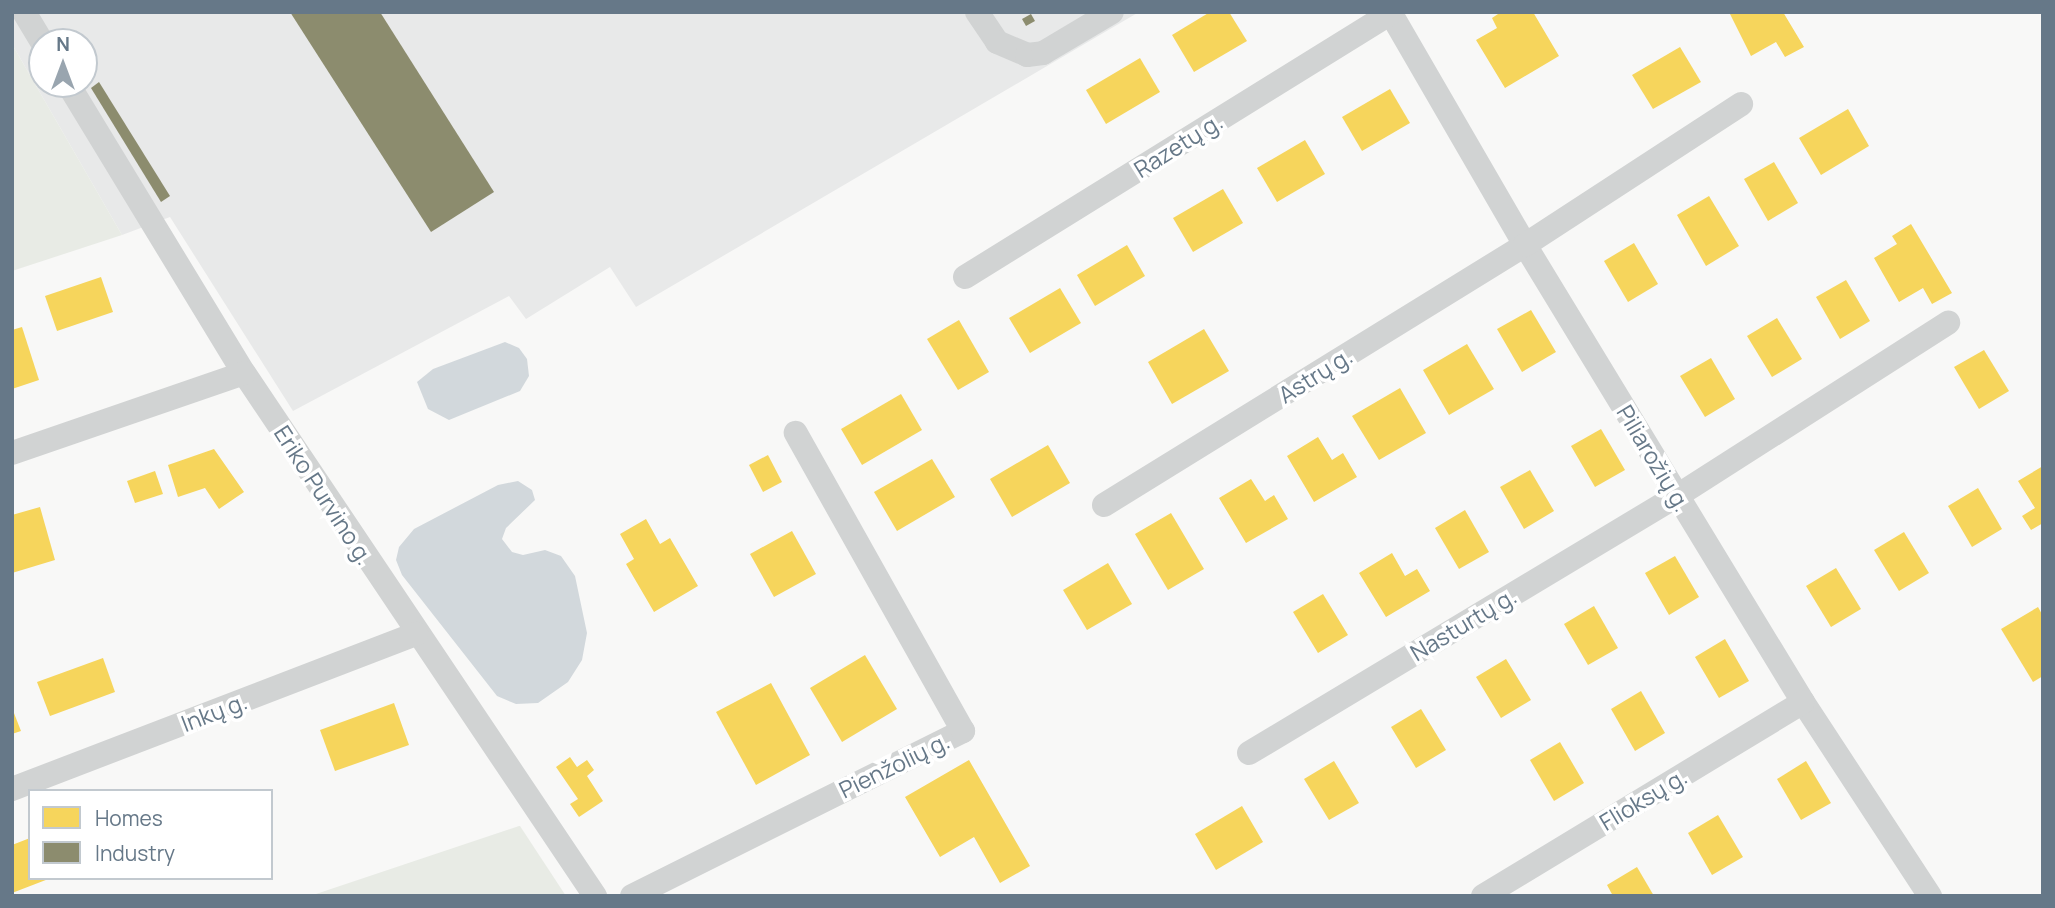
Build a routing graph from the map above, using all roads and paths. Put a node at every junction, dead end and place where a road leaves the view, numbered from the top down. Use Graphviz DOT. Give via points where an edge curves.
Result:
graph roads {
  1 [pos="24,12"];
  2 [pos="977,12"];
  3 [pos="1112,12"];
  4 [pos="1390,13"];
  5 [pos="34,28"];
  6 [pos="77,98"];
  7 [pos="1741,104"];
  8 [pos="1525,245"];
  9 [pos="965,277"];
  10 [pos="1948,323"];
  11 [pos="244,373"];
  12 [pos="796,433"];
  13 [pos="12,453"];
  14 [pos="1677,496"];
  15 [pos="1104,505"];
  16 [pos="416,634"];
  17 [pos="1803,702"];
  18 [pos="1249,753"];
  19 [pos="12,789"];
  20 [pos="595,896"];
  21 [pos="632,896"];
  22 [pos="1483,896"];
  23 [pos="1930,896"];
  1 -- 5 [label="street"];
  2 -- 3 [label="street" via="996,42 1027,55 1043,53"];
  4 -- 8 [label="street, Piliarožių g."];
  4 -- 9 [label="street, Razetų g."];
  6 -- 11 [label="street, Eriko Purvino g."];
  7 -- 8 [label="street, Astrų g."];
  8 -- 14 [label="street, Piliarožių g."];
  8 -- 15 [label="street, Astrų g."];
  10 -- 14 [label="street, Nasturtų g."];
  11 -- 13 [label="street"];
  11 -- 16 [label="street, Eriko Purvino g."];
  12 -- 21 [label="street, Pienžolių g." via="963,731"];
  14 -- 17 [label="street, Piliarožių g."];
  14 -- 18 [label="street, Nasturtų g."];
  16 -- 19 [label="street, Inkų g."];
  16 -- 20 [label="street, Eriko Purvino g."];
  17 -- 22 [label="street, Flioksų g."];
  17 -- 23 [label="street, Piliarožių g."];
}
